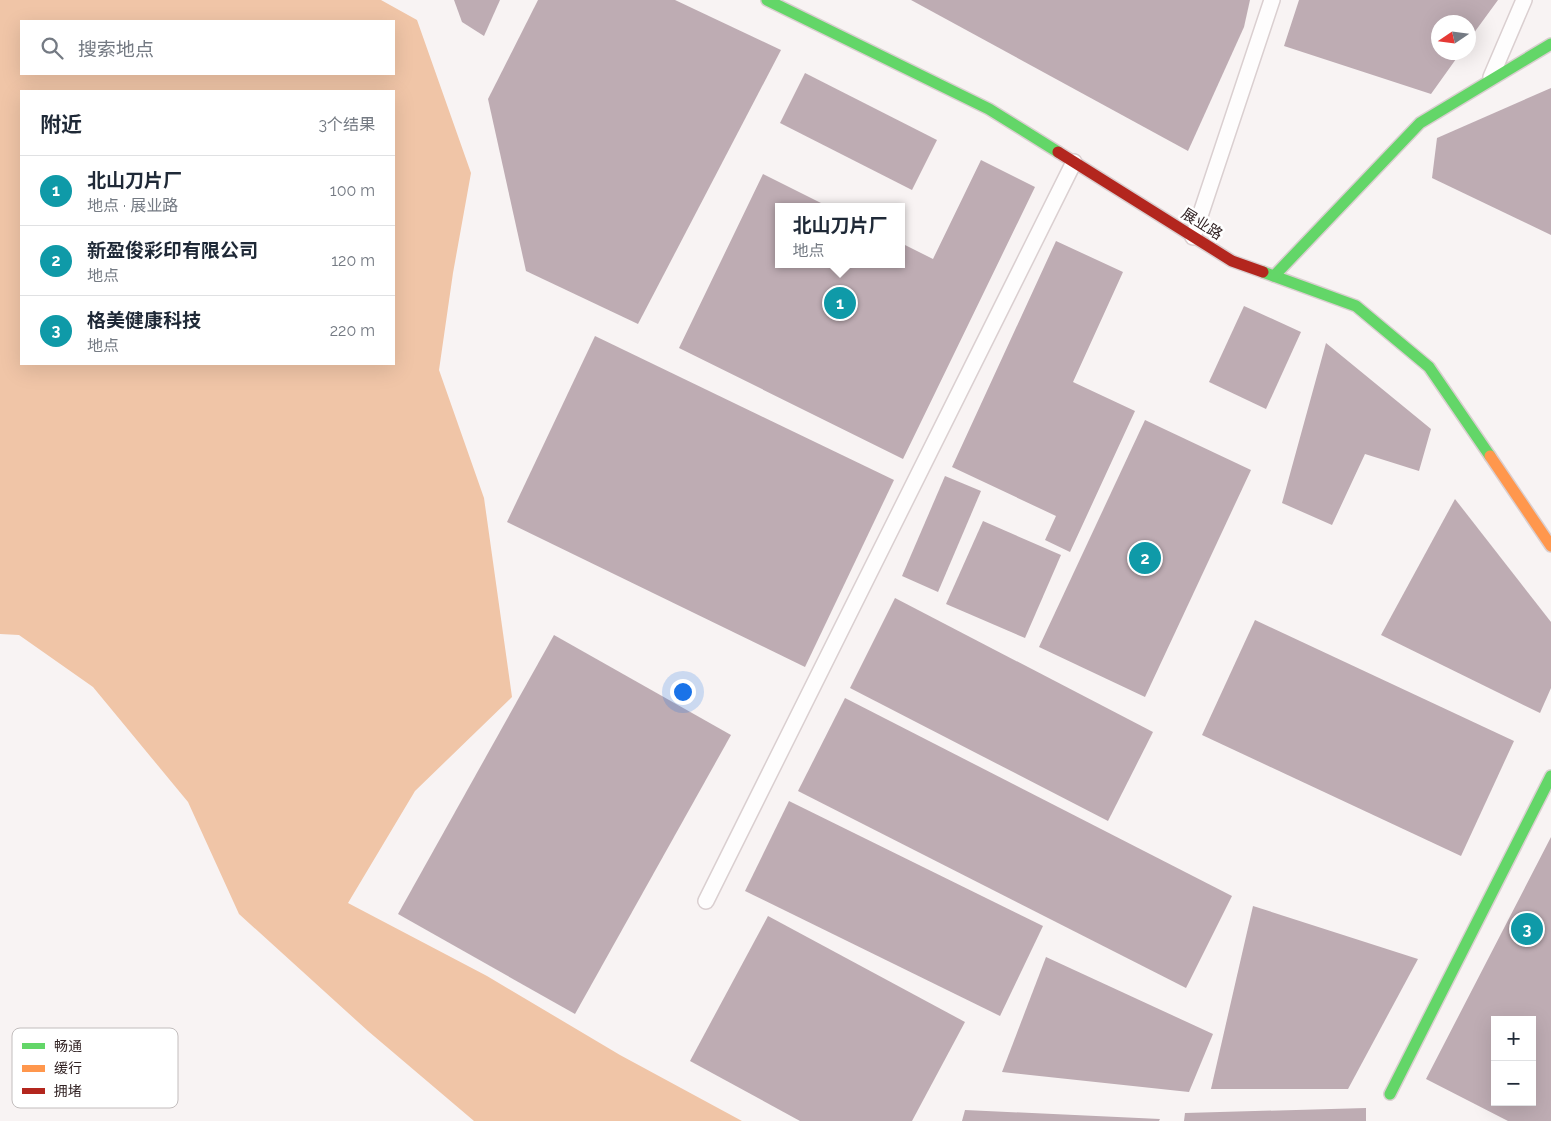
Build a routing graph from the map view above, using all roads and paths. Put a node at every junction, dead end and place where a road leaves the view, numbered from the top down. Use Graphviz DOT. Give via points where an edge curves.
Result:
graph roads {
  1 [pos="767,0"];
  2 [pos="1272,0"];
  3 [pos="1524,0"];
  4 [pos="1551,44"];
  5 [pos="1489,82"];
  6 [pos="1074,162"];
  7 [pos="1193,236"];
  8 [pos="1274,276"];
  9 [pos="1551,546"];
  10 [pos="1551,776"];
  11 [pos="706,901"];
  12 [pos="1390,1094"];
  1 -- 6 [label="street, 展业路" via="989,108"];
  2 -- 7 [label="lane"];
  3 -- 5 [label="lane"];
  4 -- 5 [label="street"];
  5 -- 8 [label="street" via="1420,123"];
  6 -- 7 [label="street, 展业路"];
  6 -- 11 [label="lane"];
  7 -- 8 [label="street, 展业路" via="1232,261"];
  8 -- 9 [label="street, 展业路" via="1356,306 1429,367"];
  10 -- 12 [label="street"];
}
